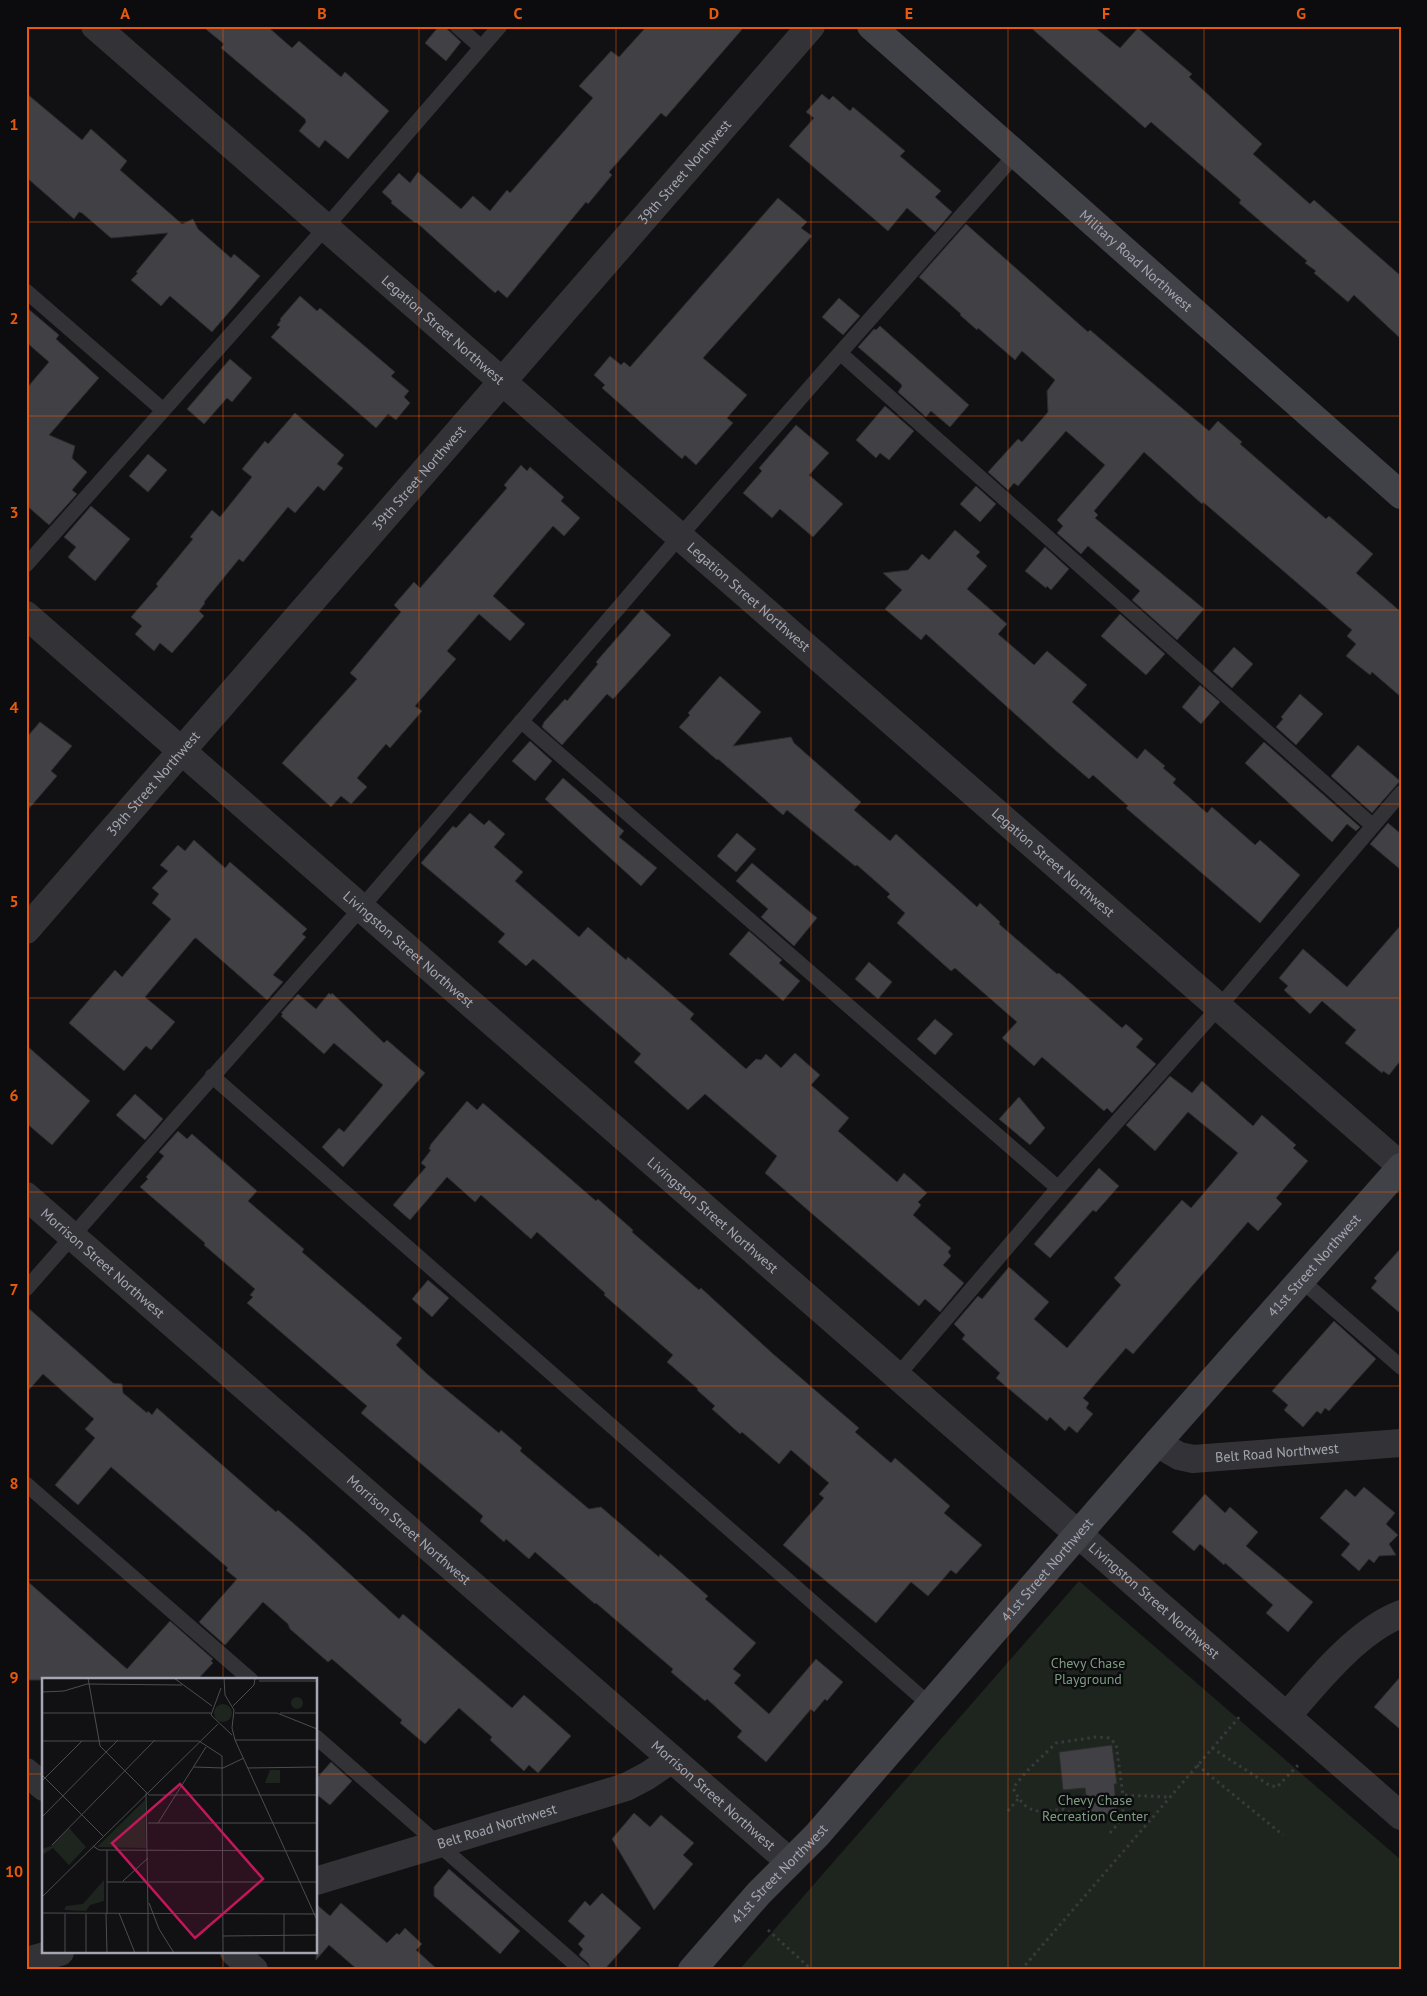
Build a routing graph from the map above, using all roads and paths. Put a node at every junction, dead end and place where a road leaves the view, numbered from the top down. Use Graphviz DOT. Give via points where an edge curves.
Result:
graph roads {
  1 [pos="95,26"];
  2 [pos="457,26"];
  3 [pos="500,26"];
  4 [pos="811,26"];
  5 [pos="871,26"];
  6 [pos="481,47"];
  7 [pos="1015,155"];
  8 [pos="326,226"];
  9 [pos="26,290"];
  10 [pos="840,353"];
  11 [pos="504,382"];
  12 [pos="163,410"];
  13 [pos="1401,495"];
  14 [pos="680,536"];
  15 [pos="26,565"];
  16 [pos="26,614"];
  17 [pos="521,720"];
  18 [pos="183,751"];
  19 [pos="1401,793"];
  20 [pos="1373,826"];
  21 [pos="362,907"];
  22 [pos="26,930"];
  23 [pos="1219,1007"];
  24 [pos="212,1076"];
  25 [pos="1401,1167"];
  26 [pos="1058,1188"];
  27 [pos="26,1196"];
  28 [pos="72,1236"];
  29 [pos="1301,1280"];
  30 [pos="26,1289"];
  31 [pos="1401,1367"];
  32 [pos="898,1375"];
  33 [pos="1157,1443"];
  34 [pos="1401,1443"];
  35 [pos="26,1484"];
  36 [pos="1078,1534"];
  37 [pos="1401,1614"];
  38 [pos="249,1678"];
  39 [pos="930,1705"];
  40 [pos="1241,1714"];
  41 [pos="1287,1716"];
  42 [pos="318,1738"];
  43 [pos="1212,1748"];
  44 [pos="1305,1758"];
  45 [pos="672,1759"];
  46 [pos="1197,1765"];
  47 [pos="26,1772"];
  48 [pos="42,1785"];
  49 [pos="1123,1795"];
  50 [pos="1169,1797"];
  51 [pos="1018,1799"];
  52 [pos="1008,1811"];
  53 [pos="1401,1816"];
  54 [pos="1071,1818"];
  55 [pos="1110,1833"];
  56 [pos="1283,1835"];
  57 [pos="440,1844"];
  58 [pos="790,1862"];
  59 [pos="318,1880"];
  60 [pos="768,1930"];
  61 [pos="52,1954"];
  62 [pos="236,1954"];
  63 [pos="26,1961"];
  64 [pos="254,1970"];
  65 [pos="582,1970"];
  66 [pos="692,1970"];
  67 [pos="812,1970"];
  68 [pos="1021,1970"];
  1 -- 8 [label="street, Legation Street Northwest"];
  2 -- 6 [label="lane"];
  3 -- 6 [label="lane"];
  4 -- 11 [label="street, 39th Street Northwest"];
  5 -- 7 [label="main road, Military Road Northwest"];
  6 -- 8 [label="lane"];
  7 -- 10 [label="lane"];
  7 -- 13 [label="main road, Military Road Northwest"];
  8 -- 11 [label="street, Legation Street Northwest"];
  8 -- 12 [label="lane"];
  9 -- 12 [label="lane"];
  10 -- 14 [label="lane"];
  10 -- 20 [label="lane"];
  11 -- 14 [label="street, Legation Street Northwest"];
  11 -- 18 [label="street, 39th Street Northwest"];
  12 -- 15 [label="lane"];
  14 -- 17 [label="lane"];
  14 -- 23 [label="street, Legation Street Northwest"];
  16 -- 18 [label="street, Livingston Street Northwest"];
  17 -- 21 [label="lane"];
  17 -- 26 [label="lane"];
  18 -- 21 [label="street, Livingston Street Northwest"];
  18 -- 22 [label="street, 39th Street Northwest"];
  19 -- 20 [label="lane"];
  20 -- 23 [label="lane"];
  21 -- 24 [label="lane"];
  21 -- 32 [label="street, Livingston Street Northwest"];
  23 -- 25 [label="street, Legation Street Northwest"];
  23 -- 26 [label="lane"];
  24 -- 28 [label="lane"];
  24 -- 39 [label="lane"];
  25 -- 29 [label="main road, 41st Street Northwest"];
  26 -- 32 [label="lane"];
  27 -- 28 [label="street, Morrison Street Northwest"];
  28 -- 30 [label="lane"];
  28 -- 45 [label="street, Morrison Street Northwest"];
  29 -- 31 [label="lane"];
  29 -- 33 [label="main road, 41st Street Northwest"];
  32 -- 36 [label="street, Livingston Street Northwest"];
  33 -- 34 [label="street, Belt Road Northwest" via="1178,1456 1193,1459"];
  33 -- 36 [label="main road, 41st Street Northwest"];
  35 -- 38 [label="lane"];
  36 -- 39 [label="main road, 41st Street Northwest"];
  36 -- 41 [label="street, Livingston Street Northwest"];
  37 -- 41 [label="street" via="1348,1649"];
  39 -- 58 [label="main road, 41st Street Northwest"];
  40 -- 43 [label="path"];
  41 -- 53 [label="street, Livingston Street Northwest"];
  42 -- 57 [label="lane"];
  43 -- 44 [label="path" via="1277,1787"];
  43 -- 46 [label="path"];
  45 -- 57 [label="street, Belt Road Northwest" via="626,1787"];
  45 -- 58 [label="street, Morrison Street Northwest"];
  46 -- 50 [label="path"];
  46 -- 56 [label="path"];
  47 -- 48 [label="street"];
  49 -- 50 [label="path"];
  49 -- 51 [label="path" via="1116,1744 1109,1738 1096,1737 1056,1743 1013,1788"];
  49 -- 55 [label="path" via="1123,1818"];
  50 -- 68 [label="path"];
  51 -- 52 [label="path"];
  51 -- 54 [label="path" via="1030,1810 1064,1808"];
  57 -- 59 [label="street, Belt Road Northwest"];
  57 -- 65 [label="lane"];
  58 -- 66 [label="main road, 41st Street Northwest" via="758,1893"];
  60 -- 67 [label="path"];
  61 -- 63 [label="street"];
  62 -- 64 [label="street"];
}
